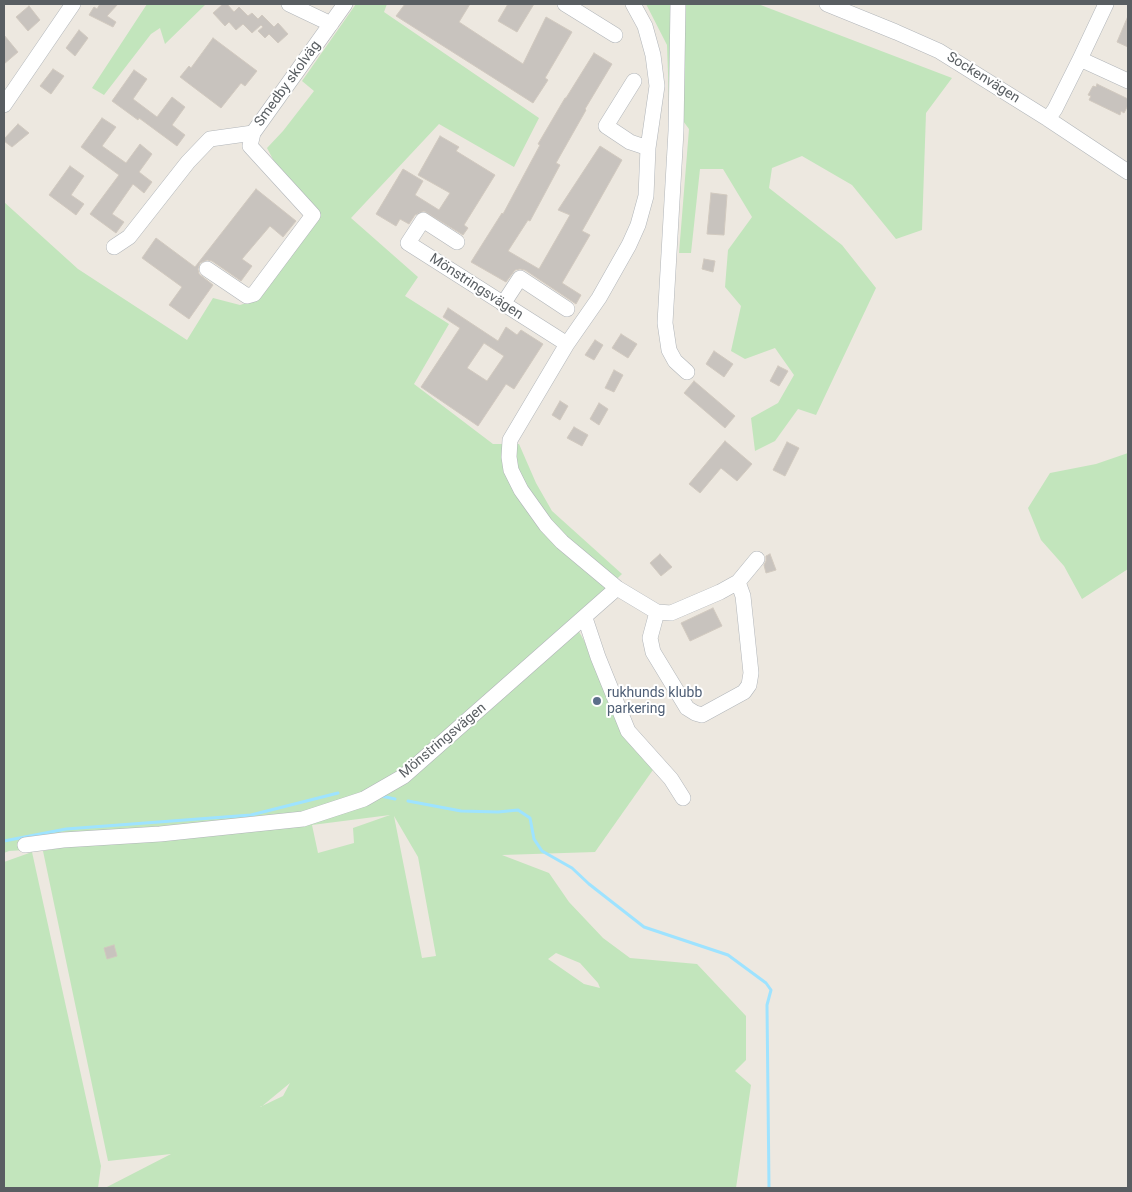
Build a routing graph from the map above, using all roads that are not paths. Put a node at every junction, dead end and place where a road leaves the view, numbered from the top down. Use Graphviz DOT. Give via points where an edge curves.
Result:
graph roads {
  1 [pos="73,4"];
  2 [pos="289,4"];
  3 [pos="345,4"];
  4 [pos="565,4"];
  5 [pos="633,4"];
  6 [pos="678,4"];
  7 [pos="827,4"];
  8 [pos="1106,4"];
  9 [pos="331,24"];
  10 [pos="615,35"];
  11 [pos="1080,59"];
  12 [pos="634,81"];
  13 [pos="1128,81"];
  14 [pos="4,106"];
  15 [pos="1048,119"];
  16 [pos="253,133"];
  17 [pos="648,148"];
  18 [pos="1128,172"];
  19 [pos="457,242"];
  20 [pos="114,247"];
  21 [pos="207,269"];
  22 [pos="503,304"];
  23 [pos="567,309"];
  24 [pos="567,344"];
  25 [pos="687,372"];
  26 [pos="757,559"];
  27 [pos="738,582"];
  28 [pos="617,588"];
  29 [pos="657,612"];
  30 [pos="585,618"];
  31 [pos="683,798"];
  32 [pos="26,846"];
  1 -- 14 [label="street"];
  2 -- 9 [label="street"];
  3 -- 9 [label="street, Smedby skolväg"];
  4 -- 10 [label="street"];
  5 -- 17 [label="street" via="645,26 657,86"];
  6 -- 25 [label="street" via="676,131 665,323 669,350"];
  7 -- 15 [label="street, Sockenvägen" via="939,52"];
  8 -- 11 [label="street"];
  9 -- 16 [label="street, Smedby skolväg"];
  11 -- 13 [label="street"];
  11 -- 15 [label="street"];
  12 -- 17 [label="street" via="606,126 630,142"];
  15 -- 18 [label="street, Sockenvägen"];
  16 -- 20 [label="street, Smedby skolväg" via="210,139 129,237"];
  16 -- 21 [label="street" via="250,146 313,215 254,294 247,296"];
  17 -- 24 [label="street" via="646,196 638,225 599,298"];
  19 -- 22 [label="street, Mönstringsvägen" via="423,220 408,243"];
  22 -- 23 [label="street" via="520,278"];
  22 -- 24 [label="street, Mönstringsvägen"];
  24 -- 28 [label="street" via="510,440 511,470 546,525"];
  26 -- 27 [label="street"];
  27 -- 29 [label="street" via="672,613"];
  27 -- 29 [label="street" via="743,596 749,685 744,692 702,715 687,708 653,652 650,638"];
  28 -- 29 [label="street"];
  28 -- 30 [label="street, Mönstringsvägen"];
  30 -- 31 [label="street" via="628,731 671,779"];
  30 -- 32 [label="street, Mönstringsvägen" via="404,776 364,799 303,819"];
}
